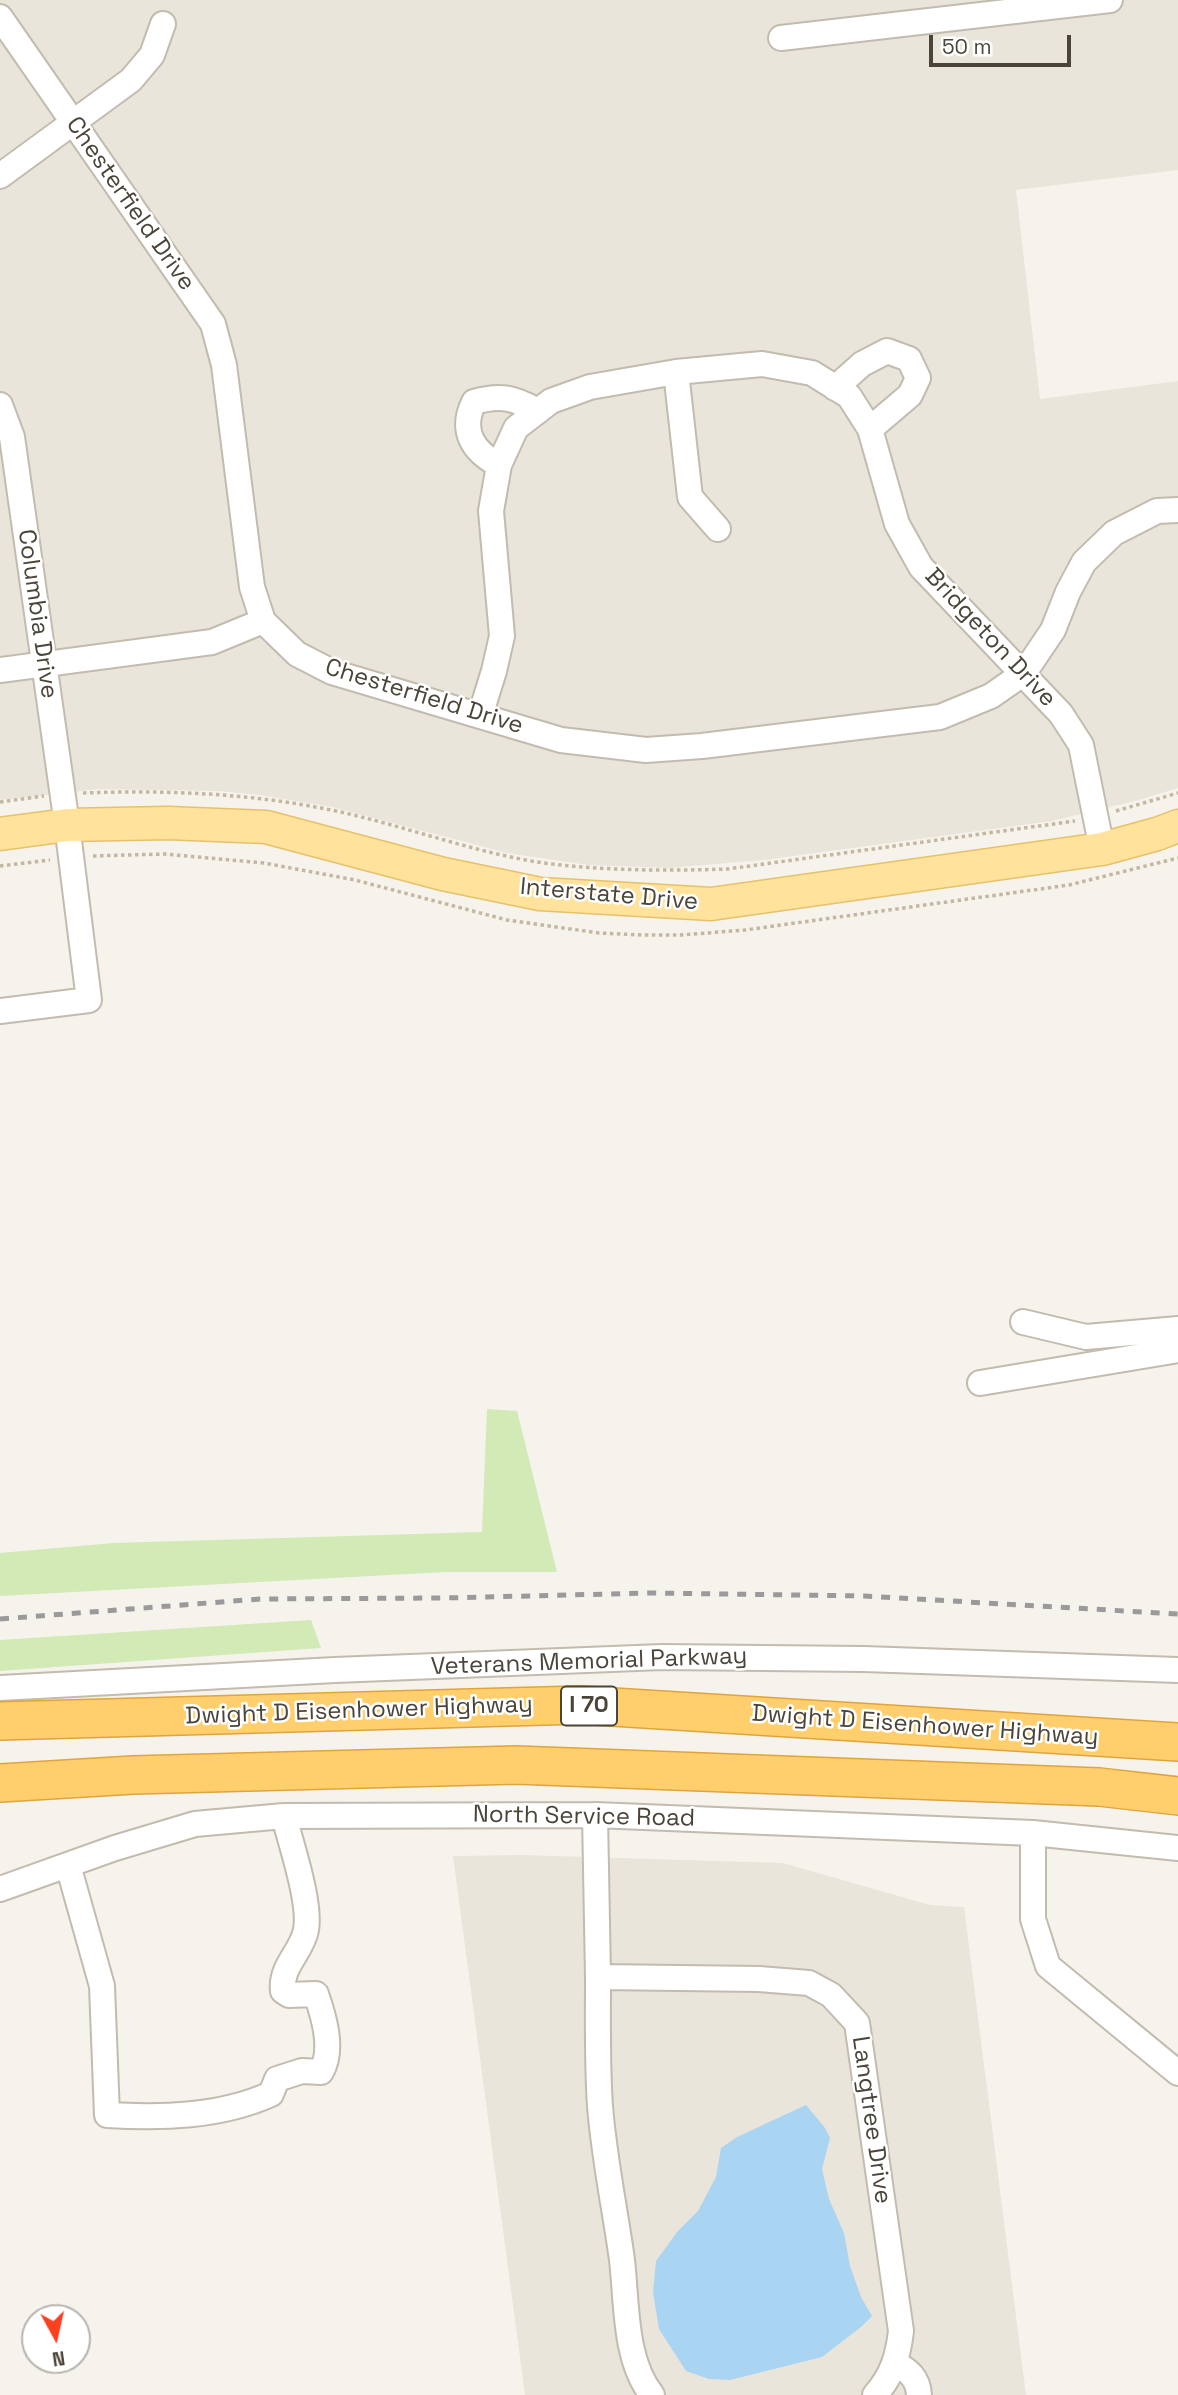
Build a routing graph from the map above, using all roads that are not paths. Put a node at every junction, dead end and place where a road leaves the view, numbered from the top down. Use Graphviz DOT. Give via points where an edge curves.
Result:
graph roads {
  1 [pos="1110,0"];
  2 [pos="0,17"];
  3 [pos="163,24"];
  4 [pos="781,38"];
  5 [pos="73,122"];
  6 [pos="0,176"];
  7 [pos="676,372"];
  8 [pos="835,388"];
  9 [pos="0,405"];
  10 [pos="538,411"];
  11 [pos="870,429"];
  12 [pos="499,465"];
  13 [pos="1178,510"];
  14 [pos="718,529"];
  15 [pos="263,621"];
  16 [pos="44,664"];
  17 [pos="0,670"];
  18 [pos="1024,673"];
  19 [pos="480,716"];
  20 [pos="67,825"];
  21 [pos="1178,826"];
  22 [pos="0,834"];
  23 [pos="1102,849"];
  24 [pos="0,1011"];
  25 [pos="1023,1322"];
  26 [pos="1178,1329"];
  27 [pos="1178,1350"];
  28 [pos="980,1383"];
  29 [pos="1178,1670"];
  30 [pos="0,1688"];
  31 [pos="0,1721"];
  32 [pos="1178,1742"];
  33 [pos="0,1783"];
  34 [pos="1178,1796"];
  35 [pos="596,1815"];
  36 [pos="285,1816"];
  37 [pos="1033,1833"];
  38 [pos="1178,1848"];
  39 [pos="68,1865"];
  40 [pos="0,1889"];
  41 [pos="598,1976"];
  42 [pos="1178,2073"];
  43 [pos="895,2363"];
  44 [pos="652,2395"];
  45 [pos="875,2395"];
  46 [pos="919,2395"];
  1 -- 4 [label="street"];
  2 -- 5 [label="street, Chesterfield Drive"];
  3 -- 5 [label="street" via="152,55 131,80"];
  5 -- 6 [label="street"];
  5 -- 15 [label="street, Chesterfield Drive" via="213,324 223,365 251,587"];
  7 -- 8 [label="street, Bridgeton Drive" via="762,364 812,373"];
  7 -- 10 [label="street, Bridgeton Drive" via="590,387 551,401"];
  7 -- 14 [label="street" via="690,497"];
  8 -- 11 [label="street, Bridgeton Drive" via="849,396"];
  8 -- 11 [label="street" via="862,364 887,351 909,359 918,378 910,395"];
  9 -- 16 [label="street, Columbia Drive" via="12,437"];
  10 -- 12 [label="street, Bridgeton Drive" via="516,428"];
  10 -- 12 [label="street" via="516,400 492,396 474,402 467,415 468,433 478,450"];
  11 -- 18 [label="street, Bridgeton Drive" via="897,524 922,567"];
  12 -- 19 [label="street, Bridgeton Drive" via="491,511 502,636"];
  13 -- 18 [label="street, Chesterfield Drive" via="1157,511 1114,533 1084,562 1054,630"];
  15 -- 16 [label="street" via="212,642"];
  15 -- 19 [label="street, Chesterfield Drive" via="297,654 332,671"];
  16 -- 17 [label="street"];
  16 -- 20 [label="street, Columbia Drive"];
  18 -- 19 [label="street, Chesterfield Drive" via="991,696 940,717 702,746 646,750 561,740"];
  18 -- 23 [label="street, Bridgeton Drive" via="1061,714 1081,745"];
  20 -- 22 [label="main road, Interstate Drive"];
  20 -- 23 [label="main road, Interstate Drive" via="266,827 443,874 540,894 711,904"];
  20 -- 24 [label="street, Columbia Drive" via="89,999"];
  21 -- 23 [label="main road, Interstate Drive"];
  25 -- 26 [label="street" via="1086,1337"];
  27 -- 28 [label="street"];
  29 -- 30 [label="street, Veterans Memorial Parkway" via="662,1657"];
  31 -- 32 [label="highway, Dwight D Eisenhower Highway / I 70" via="580,1705"];
  33 -- 34 [label="highway, Dwight D Eisenhower Highway" via="516,1765 1099,1787"];
  35 -- 36 [label="street, North Service Road"];
  35 -- 37 [label="street, North Service Road"];
  35 -- 41 [label="street"];
  36 -- 39 [label="street, North Service Road" via="195,1824"];
  36 -- 39 [label="street" via="306,1909 306,1932 282,1980 283,1991 316,1994 328,2060 321,2071 277,2079 271,2094 246,2105 195,2115 107,2115 102,1986"];
  37 -- 38 [label="street, North Service Road"];
  37 -- 42 [label="street" via="1033,1919 1048,1966"];
  39 -- 40 [label="street, North Service Road"];
  41 -- 43 [label="street, Langtree Drive" via="809,1983 831,1995 857,2023 901,2331"];
  41 -- 44 [label="street" via="600,2105 607,2168 631,2342"];
  43 -- 45 [label="street, Langtree Drive"];
  43 -- 46 [label="street" via="911,2372"];
}
